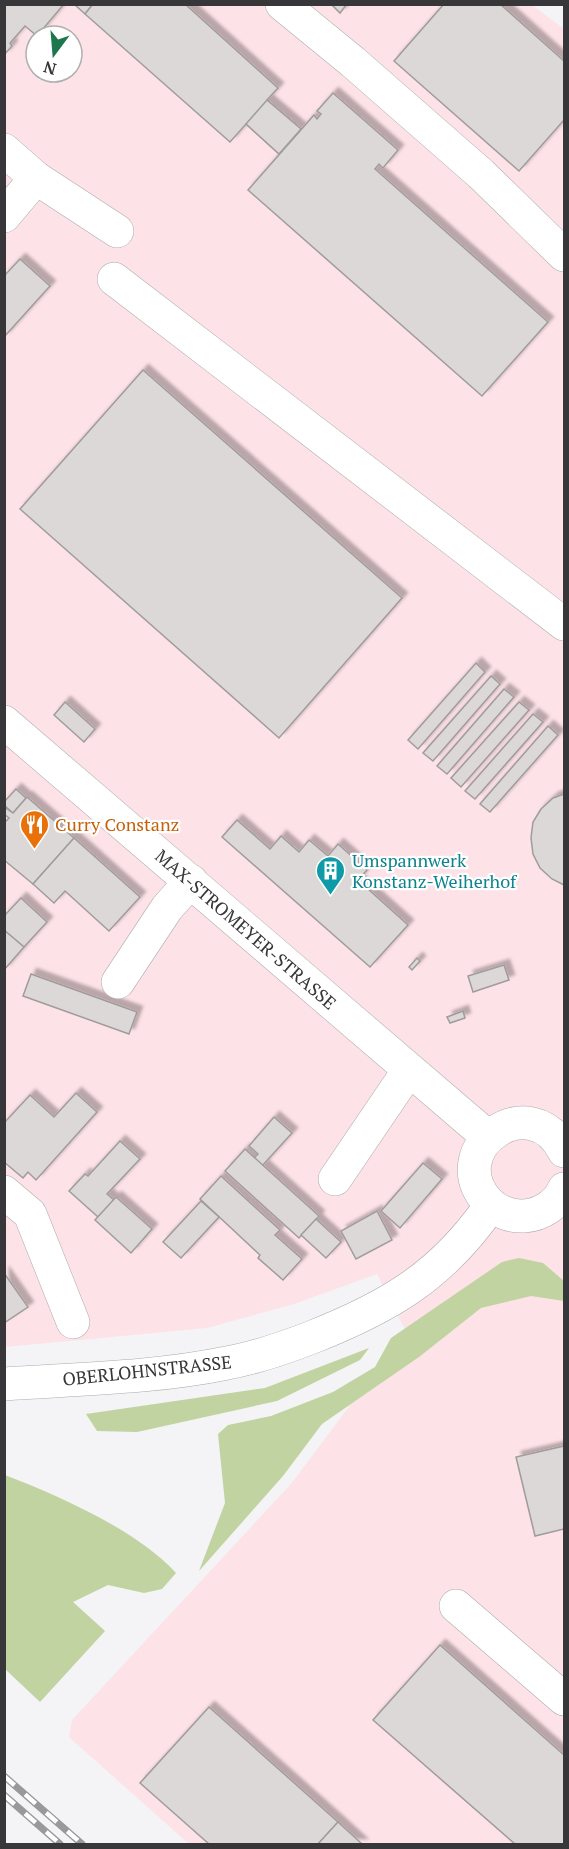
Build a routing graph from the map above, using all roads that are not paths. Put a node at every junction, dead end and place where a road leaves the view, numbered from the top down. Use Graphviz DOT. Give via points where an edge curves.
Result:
graph roads {
  1 [pos="282,4"];
  2 [pos="4,150"];
  3 [pos="36,178"];
  4 [pos="4,216"];
  5 [pos="117,231"];
  6 [pos="564,255"];
  7 [pos="114,279"];
  8 [pos="564,624"];
  9 [pos="8,733"];
  10 [pos="191,881"];
  11 [pos="118,982"];
  12 [pos="409,1070"];
  13 [pos="488,1137"];
  14 [pos="563,1143"];
  15 [pos="335,1179"];
  16 [pos="4,1192"];
  17 [pos="562,1200"];
  18 [pos="491,1205"];
  19 [pos="74,1322"];
  20 [pos="4,1384"];
  21 [pos="456,1606"];
  22 [pos="564,1699"];
  1 -- 6 [label="street" via="481,174"];
  2 -- 3 [label="street"];
  3 -- 4 [label="street"];
  3 -- 5 [label="street"];
  7 -- 8 [label="street"];
  9 -- 10 [label="street, MAX-STROMEYER-STRASSE"];
  10 -- 11 [label="street" via="167,908"];
  10 -- 12 [label="street, MAX-STROMEYER-STRASSE"];
  12 -- 13 [label="street, MAX-STROMEYER-STRASSE"];
  12 -- 15 [label="street"];
  13 -- 14 [label="street" via="499,1128 525,1122 538,1125"];
  13 -- 18 [label="street" via="480,1147 475,1172 477,1184"];
  16 -- 19 [label="street" via="30,1214"];
  17 -- 18 [label="street" via="524,1217 506,1214"];
  18 -- 20 [label="street, OBERLOHNSTRASSE" via="476,1228 437,1268 395,1299 285,1347 228,1363 104,1378"];
  21 -- 22 [label="street"];
}
